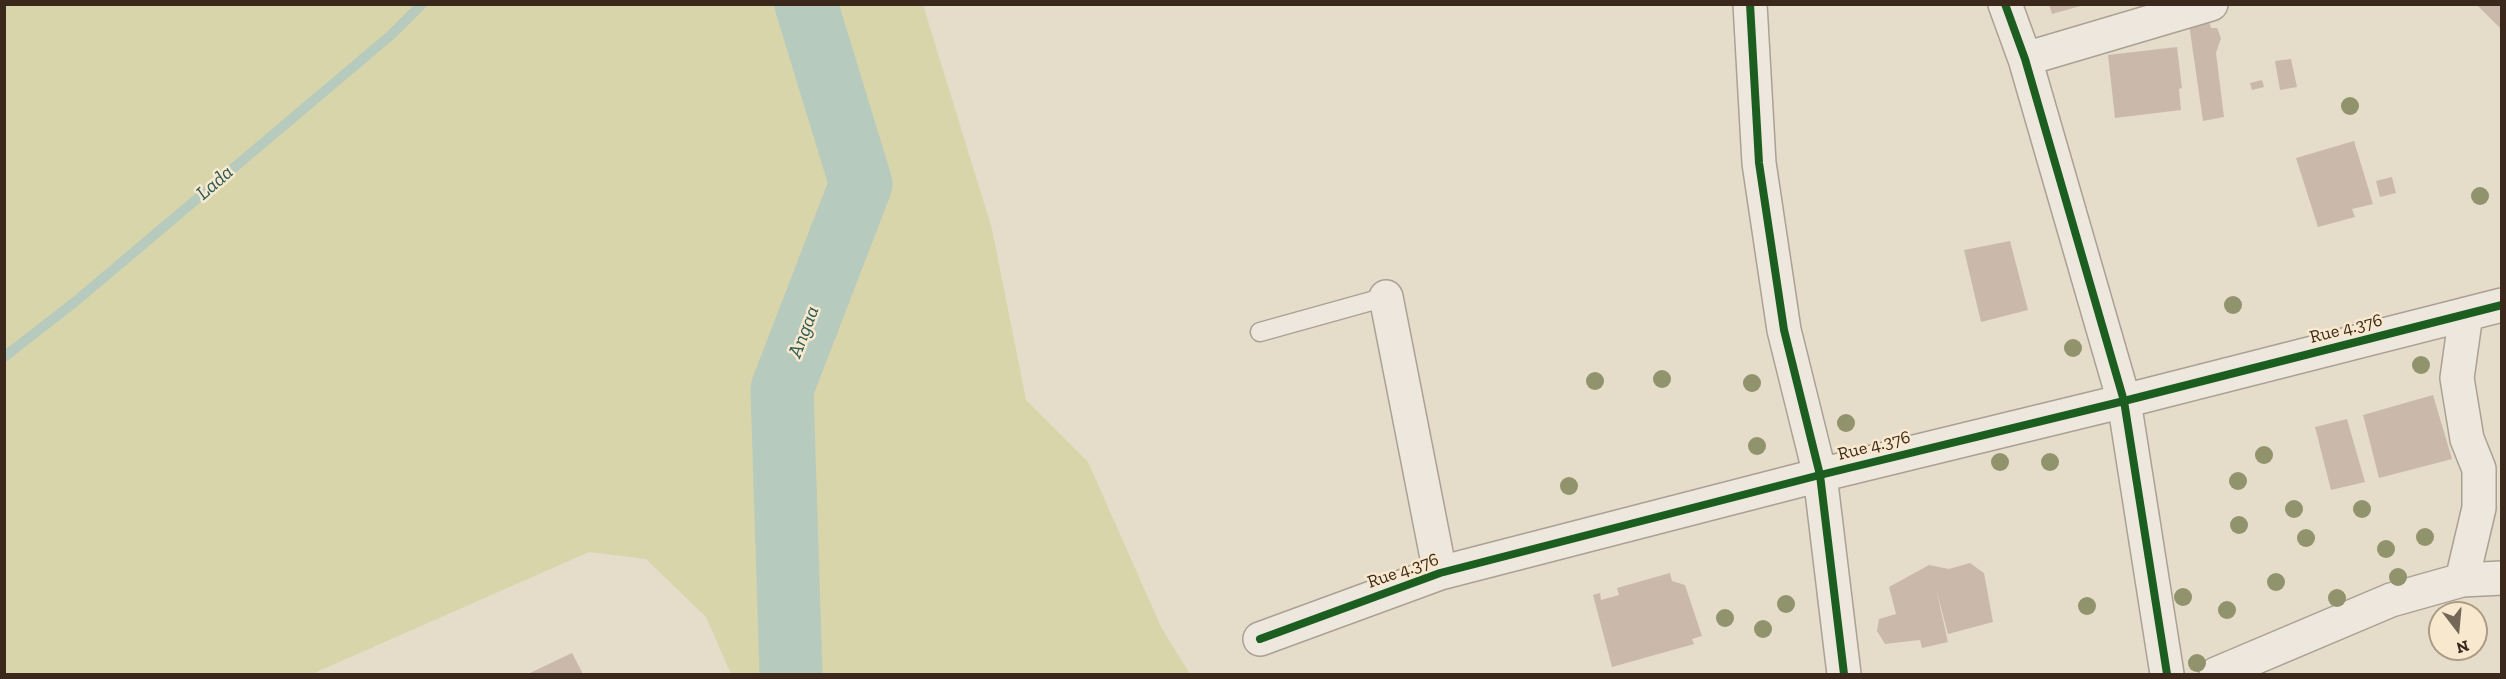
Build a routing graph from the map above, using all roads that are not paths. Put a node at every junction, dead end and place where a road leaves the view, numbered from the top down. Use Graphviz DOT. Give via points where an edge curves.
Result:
graph roads {
  1 [pos="1750,4"];
  2 [pos="2005,4"];
  3 [pos="2211,4"];
  4 [pos="2025,59"];
  5 [pos="1386,297"];
  6 [pos="2502,305"];
  7 [pos="2466,314"];
  8 [pos="1260,332"];
  9 [pos="2124,401"];
  10 [pos="1820,475"];
  11 [pos="1440,573"];
  12 [pos="2502,578"];
  13 [pos="2462,580"];
  14 [pos="1260,639"];
  15 [pos="1844,675"];
  16 [pos="2167,675"];
  17 [pos="2216,675"];
  1 -- 10 [label="street" via="1760,163 1784,330"];
  2 -- 4 [label="street"];
  3 -- 4 [label="street"];
  4 -- 9 [label="street"];
  5 -- 8 [label="lane"];
  5 -- 11 [label="street"];
  6 -- 7 [label="street, Rue 4.376"];
  7 -- 9 [label="street, Rue 4.376"];
  7 -- 13 [label="street" via="2457,378 2467,439 2479,469 2479,508"];
  9 -- 10 [label="street, Rue 4.376"];
  9 -- 16 [label="street"];
  10 -- 11 [label="street, Rue 4.376"];
  10 -- 15 [label="street"];
  11 -- 14 [label="street, Rue 4.376"];
  12 -- 13 [label="street"];
  13 -- 17 [label="street" via="2391,600"];
}
